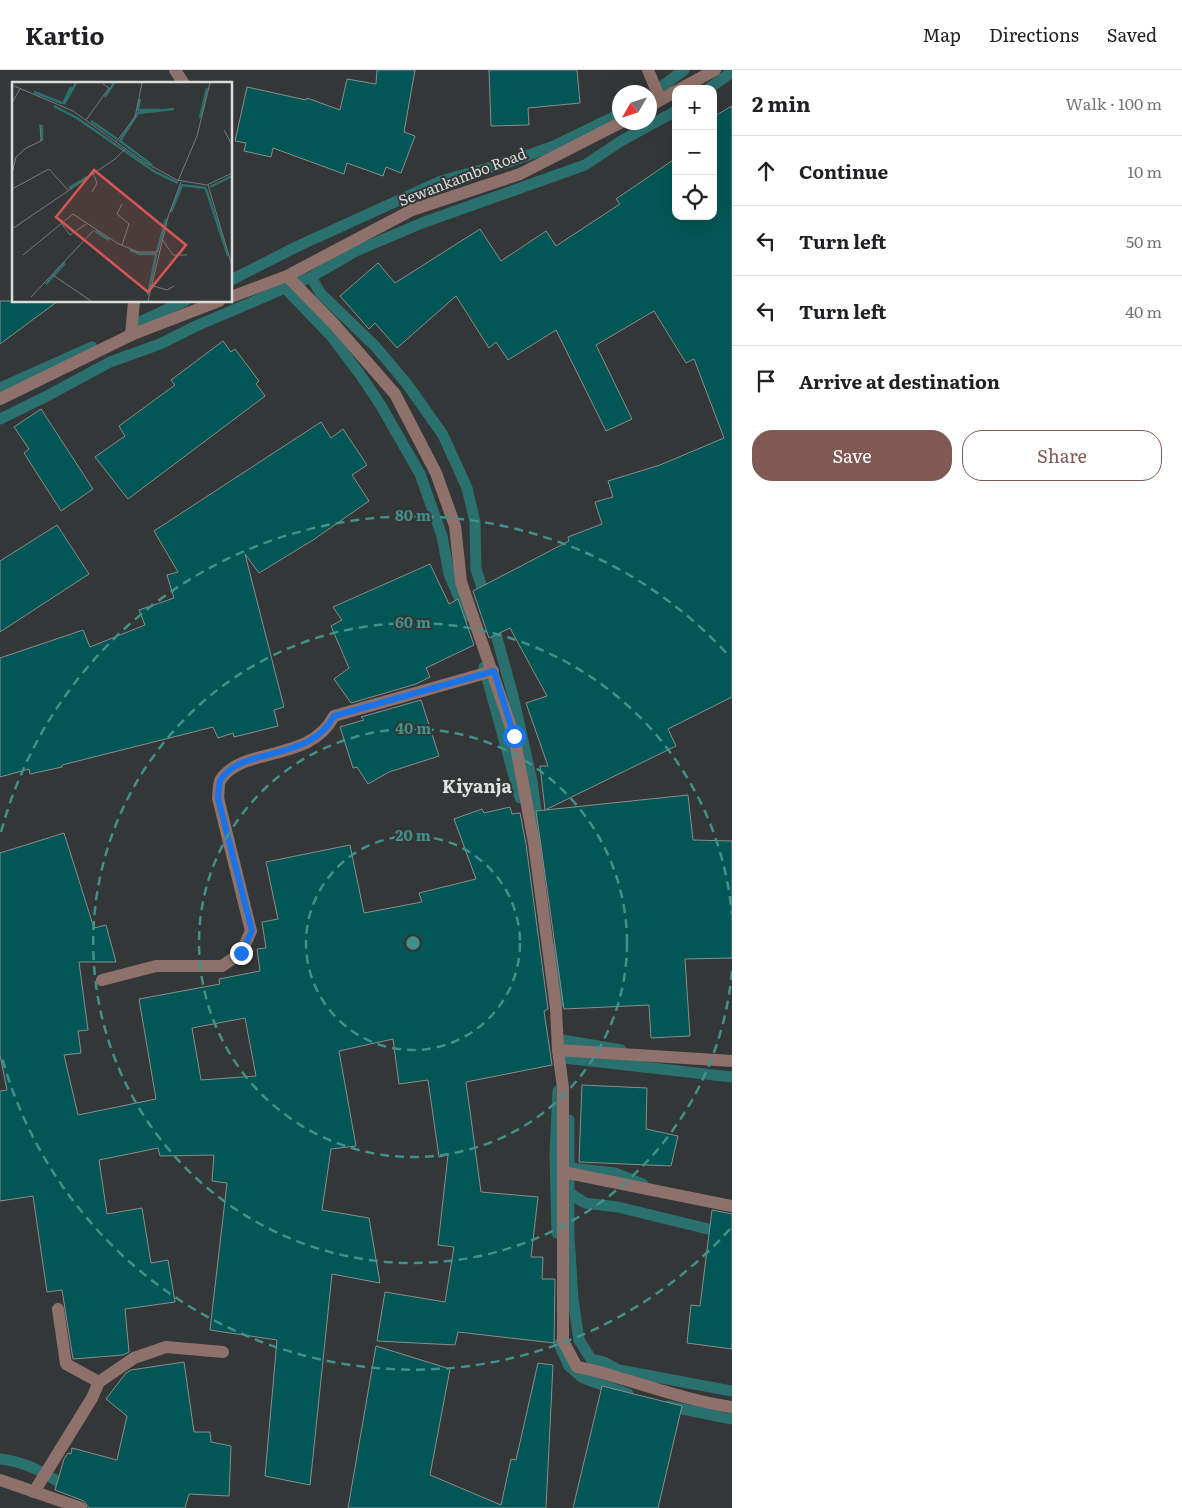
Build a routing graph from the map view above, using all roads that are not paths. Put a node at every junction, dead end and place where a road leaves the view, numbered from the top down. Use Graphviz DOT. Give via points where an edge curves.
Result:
graph roads {
  1 [pos="175,70"];
  2 [pos="648,70"];
  3 [pos="715,70"];
  4 [pos="183,82"];
  5 [pos="651,85"];
  6 [pos="687,85"];
  7 [pos="672,93"];
  8 [pos="657,102"];
  9 [pos="612,127"];
  10 [pos="286,276"];
  11 [pos="232,297"];
  12 [pos="134,302"];
  13 [pos="216,302"];
  14 [pos="131,335"];
  15 [pos="0,399"];
  16 [pos="494,671"];
  17 [pos="102,980"];
  18 [pos="558,1050"];
  19 [pos="732,1061"];
  20 [pos="563,1172"];
  21 [pos="732,1206"];
  22 [pos="58,1309"];
  23 [pos="222,1352"];
  24 [pos="99,1382"];
  25 [pos="732,1407"];
  26 [pos="0,1480"];
  27 [pos="34,1492"];
  28 [pos="81,1508"];
  1 -- 4 [label="street"];
  2 -- 5 [label="street"];
  3 -- 6 [label="street"];
  7 -- 8 [label="street"];
  9 -- 10 [label="street, Sewankambo Road" via="520,174 412,210"];
  10 -- 11 [label="street, Sewankambo Road"];
  10 -- 16 [label="street" via="333,322 395,394 436,473 455,526 461,582"];
  12 -- 14 [label="street"];
  13 -- 14 [label="street"];
  14 -- 15 [label="street"];
  16 -- 17 [label="street" via="334,716 328,728 303,745 234,766 220,780 218,798 252,931 241,953 222,966 156,966"];
  16 -- 18 [label="street" via="514,736 534,843 556,1008"];
  18 -- 19 [label="street"];
  18 -- 20 [label="street"];
  20 -- 21 [label="street"];
  20 -- 25 [label="street" via="563,1341 577,1367 599,1370 628,1381"];
  22 -- 24 [label="street" via="66,1364"];
  23 -- 24 [label="street" via="166,1347 134,1358"];
  24 -- 27 [label="street"];
  26 -- 27 [label="street"];
  27 -- 28 [label="street"];
}
